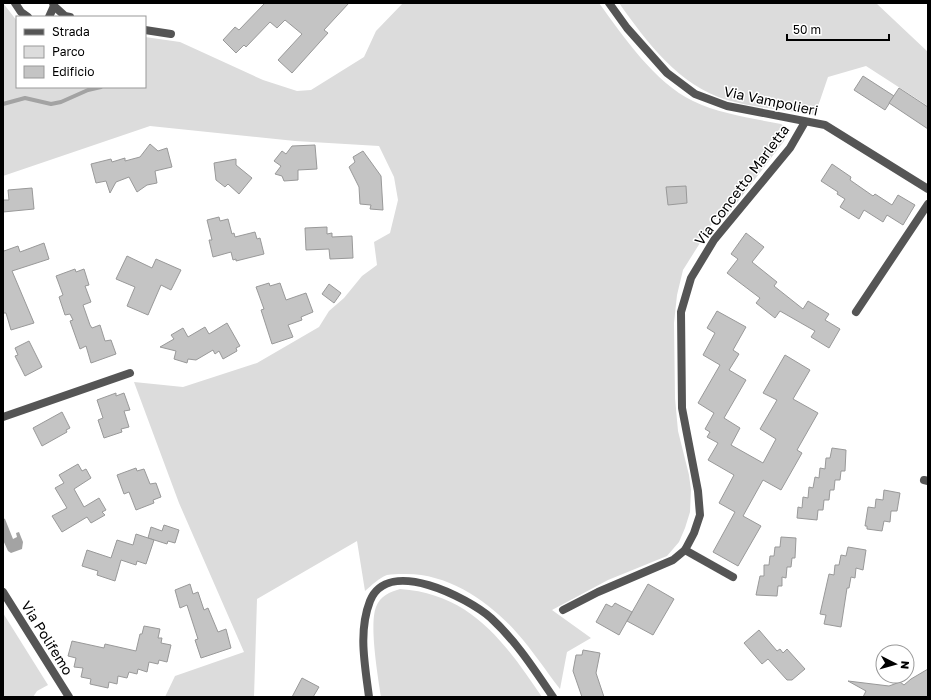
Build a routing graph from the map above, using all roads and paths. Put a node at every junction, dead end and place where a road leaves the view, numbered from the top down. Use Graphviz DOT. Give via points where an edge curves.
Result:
graph roads {
  1 [pos="15,3"];
  2 [pos="609,3"];
  3 [pos="53,5"];
  4 [pos="27,16"];
  5 [pos="49,16"];
  6 [pos="65,16"];
  7 [pos="146,30"];
  8 [pos="171,34"];
  9 [pos="805,122"];
  10 [pos="928,189"];
  11 [pos="928,204"];
  12 [pos="856,312"];
  13 [pos="130,373"];
  14 [pos="3,417"];
  15 [pos="685,550"];
  16 [pos="733,577"];
  17 [pos="3,592"];
  18 [pos="563,610"];
  19 [pos="69,697"];
  20 [pos="369,697"];
  21 [pos="552,697"];
  1 -- 4 [label="street"];
  2 -- 9 [label="street, Via Vampolieri" via="627,28 667,73 695,94 726,106"];
  3 -- 5 [label="street"];
  3 -- 6 [label="street"];
  7 -- 8 [label="street"];
  9 -- 10 [label="street, Via Vampolieri" via="825,125"];
  9 -- 15 [label="street, Via Concetto Marletta" via="790,148 714,240 691,278 681,312 682,408 698,491 700,515"];
  11 -- 12 [label="street"];
  13 -- 14 [label="street"];
  15 -- 16 [label="street"];
  15 -- 18 [label="street, Via Concetto Marletta" via="673,560"];
  17 -- 19 [label="street, Via Polifemo"];
  20 -- 21 [label="street" via="362,643 366,615 371,599 382,587 394,582 436,586 462,598 490,617 523,653"];
}
